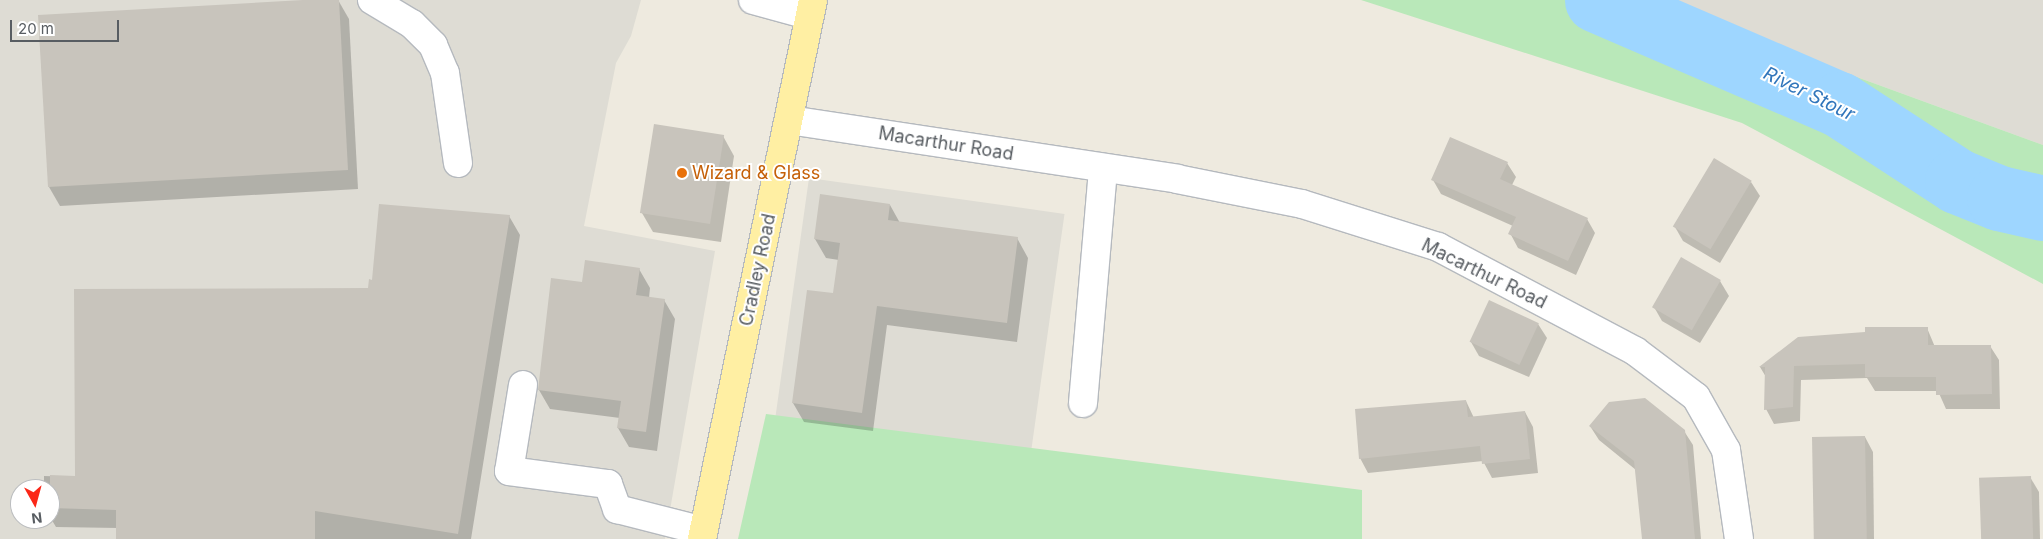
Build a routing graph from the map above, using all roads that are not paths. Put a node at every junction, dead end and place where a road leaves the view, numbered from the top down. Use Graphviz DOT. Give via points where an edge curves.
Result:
graph roads {
  1 [pos="372,0"];
  2 [pos="753,0"];
  3 [pos="811,8"];
  4 [pos="789,120"];
  5 [pos="458,163"];
  6 [pos="1103,168"];
  7 [pos="523,385"];
  8 [pos="1083,403"];
  9 [pos="703,535"];
  10 [pos="1740,539"];
  1 -- 5 [label="street" via="412,24 433,46 445,73"];
  2 -- 3 [label="street"];
  3 -- 4 [label="main road, Cradley Road"];
  4 -- 6 [label="street, Macarthur Road"];
  4 -- 9 [label="main road, Cradley Road"];
  6 -- 8 [label="street"];
  6 -- 10 [label="street, Macarthur Road" via="1302,204 1438,247 1635,351 1696,397 1726,450"];
  7 -- 9 [label="street" via="509,471 608,484 617,509"];
}
